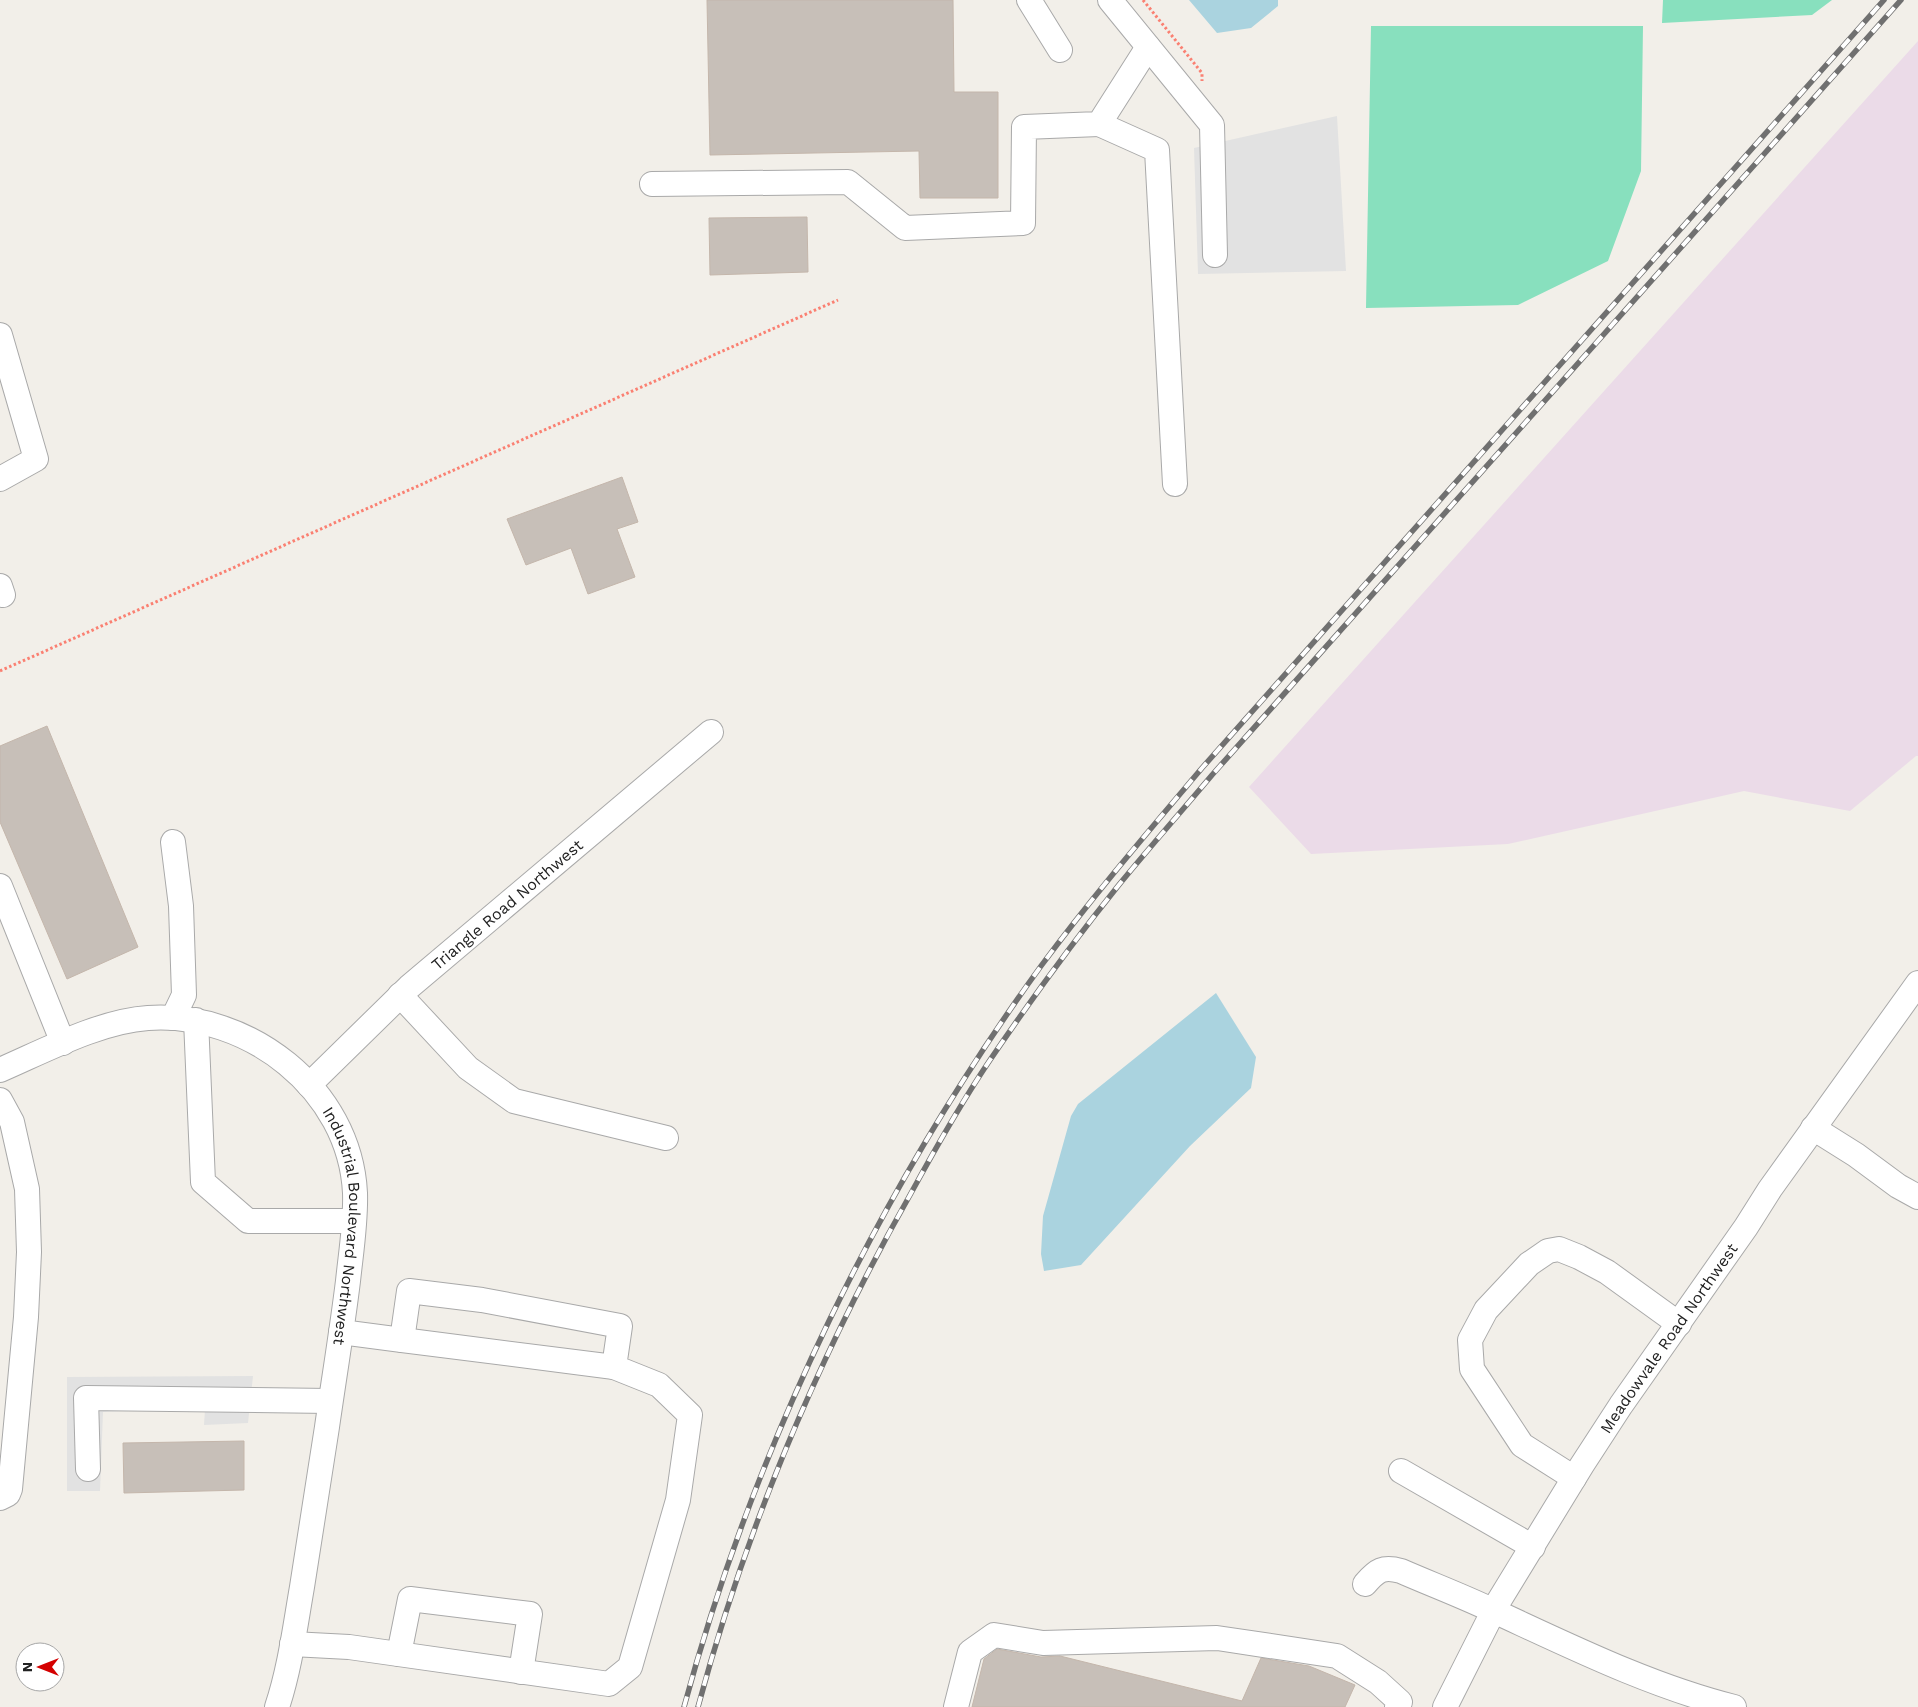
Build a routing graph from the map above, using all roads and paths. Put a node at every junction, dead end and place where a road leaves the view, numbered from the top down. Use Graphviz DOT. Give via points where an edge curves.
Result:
graph roads {
  1 [pos="1030,0"];
  2 [pos="1110,0"];
  3 [pos="1143,0"];
  4 [pos="1148,47"];
  5 [pos="1060,50"];
  6 [pos="1188,96"];
  7 [pos="1099,124"];
  8 [pos="652,184"];
  9 [pos="1215,255"];
  10 [pos="838,300"];
  11 [pos="0,335"];
  12 [pos="0,479"];
  13 [pos="1174,484"];
  14 [pos="0,671"];
  15 [pos="711,732"];
  16 [pos="173,842"];
  17 [pos="0,886"];
  18 [pos="1918,983"];
  19 [pos="400,995"];
  20 [pos="173,1018"];
  21 [pos="196,1020"];
  22 [pos="63,1043"];
  23 [pos="2,1063"];
  24 [pos="310,1085"];
  25 [pos="0,1100"];
  26 [pos="1813,1128"];
  27 [pos="666,1138"];
  28 [pos="1918,1197"];
  29 [pos="354,1221"];
  30 [pos="1679,1324"];
  31 [pos="342,1332"];
  32 [pos="402,1340"];
  33 [pos="614,1367"];
  34 [pos="330,1401"];
  35 [pos="88,1469"];
  36 [pos="1401,1471"];
  37 [pos="1574,1478"];
  38 [pos="0,1498"];
  39 [pos="1533,1547"];
  40 [pos="1365,1584"];
  41 [pos="1494,1611"];
  42 [pos="292,1644"];
  43 [pos="398,1654"];
  44 [pos="521,1672"];
  45 [pos="1671,1698"];
  46 [pos="277,1707"];
  47 [pos="956,1707"];
  48 [pos="1397,1707"];
  49 [pos="1444,1707"];
  50 [pos="1734,1707"];
  1 -- 5 [label="street"];
  2 -- 4 [label="street"];
  3 -- 6 [label="path" via="1202,73 1202,81"];
  4 -- 6 [label="street"];
  4 -- 7 [label="street"];
  6 -- 9 [label="street" via="1212,125"];
  7 -- 8 [label="street" via="1024,127 1023,223 905,228 848,182"];
  7 -- 13 [label="street" via="1157,150"];
  10 -- 14 [label="path"];
  11 -- 12 [label="street" via="36,459"];
  15 -- 19 [label="street, Triangle Road Northwest"];
  16 -- 20 [label="street" via="181,906 184,995"];
  17 -- 22 [label="street"];
  18 -- 26 [label="street, Meadowvale Road Northwest"];
  19 -- 24 [label="street, Triangle Road Northwest"];
  19 -- 27 [label="street" via="468,1068 514,1101"];
  20 -- 21 [label="street, Industrial Boulevard Northwest"];
  20 -- 22 [label="street, Industrial Boulevard Northwest" via="146,1018 120,1023"];
  21 -- 24 [label="street, Industrial Boulevard Northwest" via="251,1039 288,1064"];
  21 -- 29 [label="street" via="203,1182 248,1221"];
  22 -- 23 [label="street, Industrial Boulevard Northwest"];
  24 -- 29 [label="street, Industrial Boulevard Northwest" via="329,1112 350,1163 355,1191"];
  25 -- 38 [label="street" via="12,1122 27,1188 29,1252 10,1489"];
  26 -- 28 [label="street"];
  26 -- 30 [label="street, Meadowvale Road Northwest"];
  29 -- 31 [label="street, Industrial Boulevard Northwest"];
  30 -- 37 [label="street, Meadowvale Road Northwest"];
  30 -- 37 [label="street" via="1607,1272 1560,1249 1548,1251 1529,1264 1486,1310 1470,1340 1472,1369 1522,1445"];
  31 -- 32 [label="street"];
  31 -- 34 [label="street, Industrial Boulevard Northwest"];
  32 -- 33 [label="street"];
  32 -- 33 [label="street" via="409,1291 482,1300 620,1326"];
  33 -- 44 [label="street" via="659,1385 690,1415 678,1500 630,1667 609,1684"];
  34 -- 35 [label="street" via="86,1398"];
  34 -- 42 [label="street, Industrial Boulevard Northwest"];
  36 -- 39 [label="street"];
  37 -- 39 [label="street, Meadowvale Road Northwest"];
  39 -- 41 [label="street, Meadowvale Road Northwest"];
  40 -- 41 [label="street" via="1374,1573 1392,1569"];
  41 -- 45 [label="street" via="1626,1671"];
  41 -- 49 [label="street, Meadowvale Road Northwest"];
  42 -- 43 [label="street"];
  42 -- 46 [label="street, Industrial Boulevard Northwest"];
  43 -- 44 [label="street"];
  43 -- 44 [label="street" via="410,1599 530,1614"];
  45 -- 50 [label="street"];
  47 -- 48 [label="street" via="970,1652 994,1635 1043,1643 1217,1638 1337,1656 1378,1682 1400,1702"];
}
